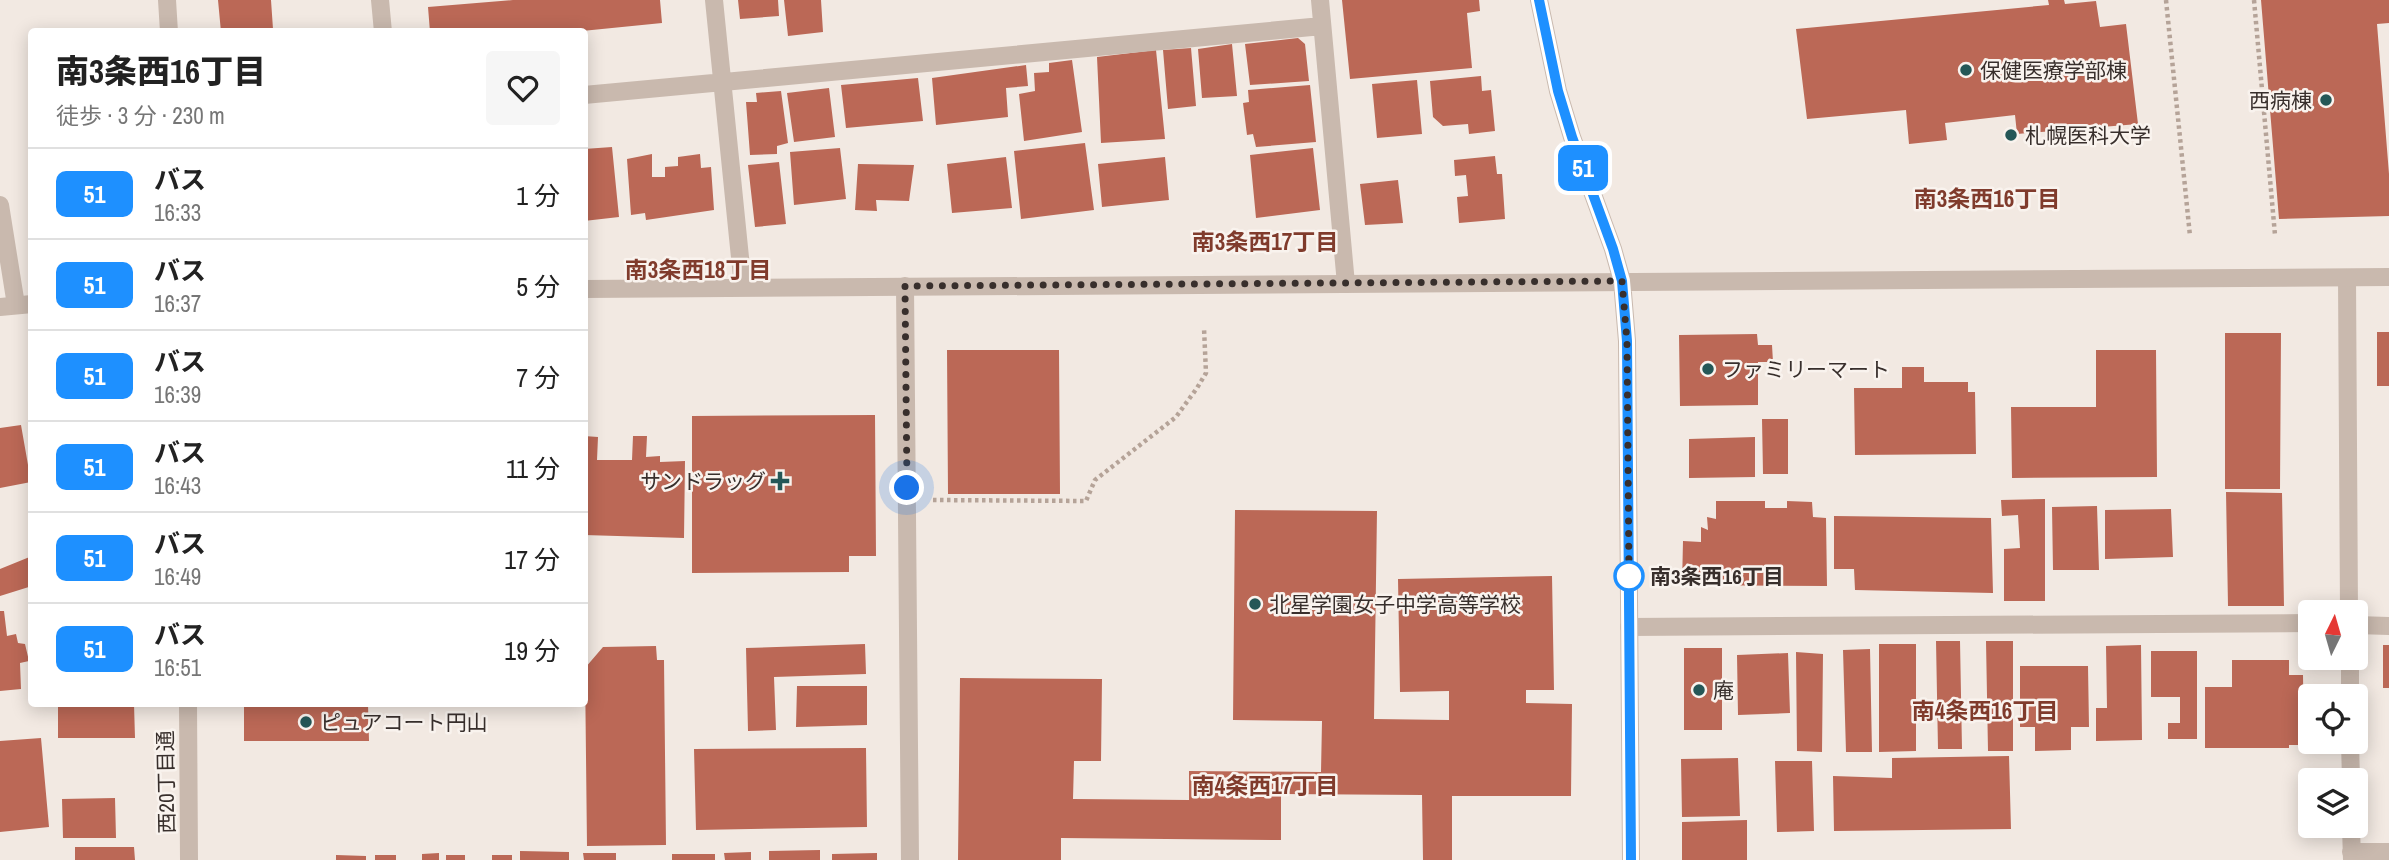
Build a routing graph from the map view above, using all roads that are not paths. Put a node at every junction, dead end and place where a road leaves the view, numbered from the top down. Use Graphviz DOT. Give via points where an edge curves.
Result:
graph roads {
  1 [pos="167,0"];
  2 [pos="380,0"];
  3 [pos="714,0"];
  4 [pos="1320,0"];
  5 [pos="1539,0"];
  6 [pos="1322,26"];
  7 [pos="169,28"];
  8 [pos="383,28"];
  9 [pos="722,81"];
  10 [pos="588,95"];
  11 [pos="0,205"];
  12 [pos="2389,277"];
  13 [pos="2347,278"];
  14 [pos="1622,281"];
  15 [pos="1346,284"];
  16 [pos="905,286"];
  17 [pos="743,287"];
  18 [pos="588,289"];
  19 [pos="16,305"];
  20 [pos="2349,600"];
  21 [pos="2298,623"];
  22 [pos="2368,625"];
  23 [pos="2389,626"];
  24 [pos="1629,627"];
  25 [pos="188,707"];
  26 [pos="2351,838"];
  27 [pos="2389,852"];
  28 [pos="2351,856"];
  29 [pos="189,860"];
  30 [pos="910,860"];
  31 [pos="1631,860"];
  1 -- 7 [label="street"];
  2 -- 8 [label="street"];
  3 -- 9 [label="street"];
  4 -- 6 [label="street"];
  5 -- 14 [label="street" via="1558,91"];
  6 -- 9 [label="street"];
  6 -- 15 [label="street"];
  9 -- 10 [label="street"];
  9 -- 17 [label="street"];
  11 -- 19 [label="street"];
  12 -- 13 [label="street"];
  13 -- 14 [label="street"];
  13 -- 20 [label="street"];
  14 -- 15 [label="street"];
  14 -- 24 [label="street" via="1627,341"];
  15 -- 16 [label="street"];
  16 -- 17 [label="street"];
  16 -- 30 [label="street"];
  17 -- 18 [label="street"];
  21 -- 24 [label="street"];
  22 -- 23 [label="street"];
  24 -- 31 [label="street"];
  25 -- 29 [label="street, 西20丁目通"];
  26 -- 28 [label="street"];
  27 -- 28 [label="street"];
}
